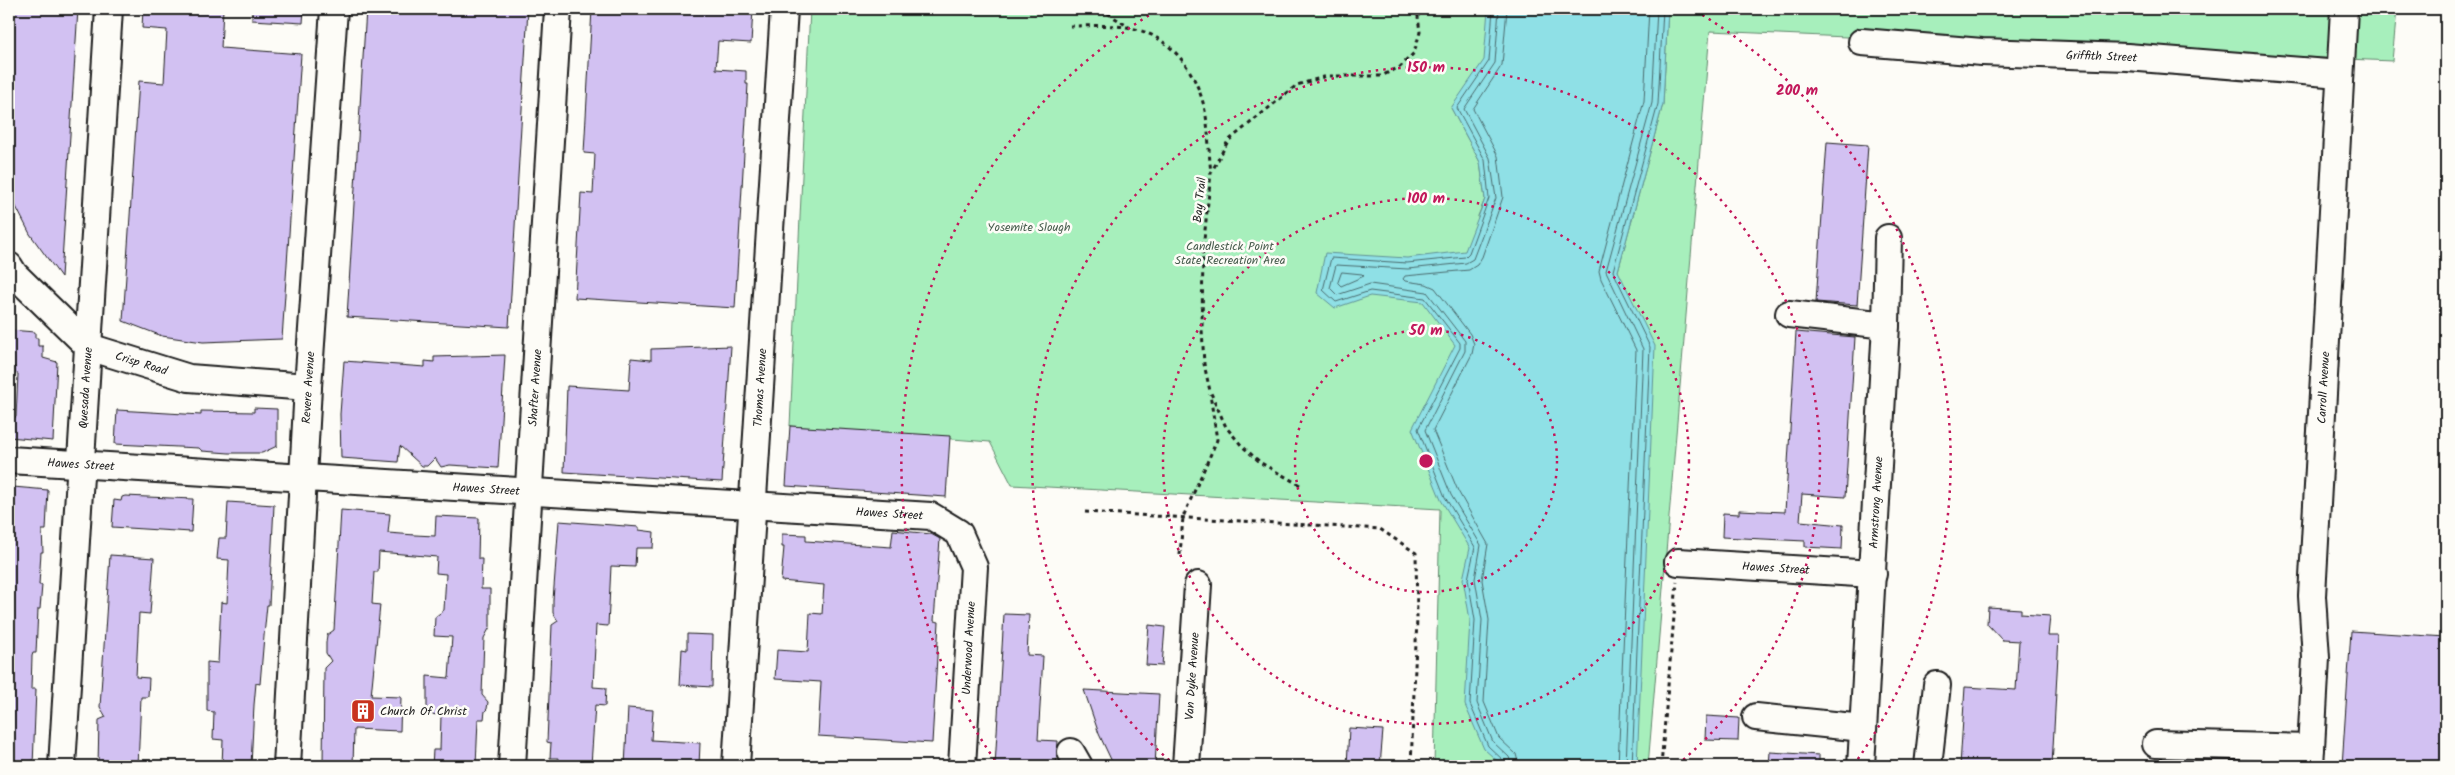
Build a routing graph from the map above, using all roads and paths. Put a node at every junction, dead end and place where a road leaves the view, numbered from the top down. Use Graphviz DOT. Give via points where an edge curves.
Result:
graph roads {
  1 [pos="109,9"];
  2 [pos="334,9"];
  3 [pos="558,9"];
  4 [pos="784,9"];
  5 [pos="1100,9"];
  6 [pos="1417,9"];
  7 [pos="2344,9"];
  8 [pos="1070,26"];
  9 [pos="1130,28"];
  10 [pos="1862,42"];
  11 [pos="2340,74"];
  12 [pos="1211,173"];
  13 [pos="1888,238"];
  14 [pos="9,266"];
  15 [pos="1789,314"];
  16 [pos="1886,325"];
  17 [pos="89,347"];
  18 [pos="308,387"];
  19 [pos="1210,391"];
  20 [pos="9,460"];
  21 [pos="81,464"];
  22 [pos="305,477"];
  23 [pos="1300,485"];
  24 [pos="529,491"];
  25 [pos="753,504"];
  26 [pos="1084,512"];
  27 [pos="1183,518"];
  28 [pos="959,533"];
  29 [pos="1180,555"];
  30 [pos="1678,562"];
  31 [pos="1873,574"];
  32 [pos="1198,585"];
  33 [pos="1937,685"];
  34 [pos="1756,717"];
  35 [pos="1863,728"];
  36 [pos="2156,744"];
  37 [pos="2310,757"];
  38 [pos="62,766"];
  39 [pos="287,766"];
  40 [pos="512,766"];
  41 [pos="736,766"];
  42 [pos="962,766"];
  43 [pos="1186,766"];
  44 [pos="1412,766"];
  45 [pos="1661,766"];
  46 [pos="1861,766"];
  47 [pos="1928,766"];
  1 -- 17 [label="street, Quesada Avenue"];
  2 -- 18 [label="street, Revere Avenue"];
  3 -- 24 [label="street, Shafter Avenue"];
  4 -- 25 [label="street, Thomas Avenue"];
  5 -- 9 [label="path"];
  6 -- 12 [label="path, Bay Trail" via="1420,32 1414,53 1400,67 1381,76 1327,76 1297,85 1228,141"];
  7 -- 11 [label="street, Carroll Avenue"];
  8 -- 9 [label="path"];
  9 -- 12 [label="path" via="1146,32 1167,44 1180,56 1192,76 1202,97"];
  10 -- 11 [label="street, Griffith Street" via="1982,52 2127,57"];
  11 -- 37 [label="street, Carroll Avenue" via="2312,596 2316,658"];
  12 -- 19 [label="path, Bay Trail" via="1203,249 1202,329"];
  13 -- 16 [label="street, Armstrong Avenue"];
  14 -- 17 [label="street, Crisp Road"];
  15 -- 16 [label="street"];
  16 -- 31 [label="street, Armstrong Avenue"];
  17 -- 18 [label="street, Crisp Road" via="189,378"];
  17 -- 21 [label="street, Quesada Avenue"];
  18 -- 22 [label="street, Revere Avenue"];
  19 -- 23 [label="path, Bay Trail" via="1226,427 1242,446 1261,463"];
  19 -- 27 [label="path" via="1217,440"];
  20 -- 21 [label="street, Hawes Street"];
  21 -- 22 [label="street, Hawes Street"];
  21 -- 38 [label="street, Quesada Avenue"];
  22 -- 24 [label="street, Hawes Street"];
  22 -- 39 [label="street, Revere Avenue"];
  24 -- 25 [label="street, Hawes Street"];
  24 -- 40 [label="street, Shafter Avenue"];
  25 -- 28 [label="street, Hawes Street" via="931,516"];
  25 -- 41 [label="street, Thomas Avenue"];
  26 -- 27 [label="path"];
  27 -- 29 [label="path"];
  27 -- 44 [label="path" via="1380,529 1416,553"];
  28 -- 42 [label="street, Underwood Avenue" via="974,567"];
  30 -- 31 [label="street, Hawes Street"];
  30 -- 45 [label="path"];
  31 -- 35 [label="street, Armstrong Avenue"];
  32 -- 43 [label="street, Van Dyke Avenue"];
  33 -- 47 [label="street"];
  34 -- 35 [label="street"];
  35 -- 46 [label="street, Armstrong Avenue"];
  36 -- 37 [label="street"];
}
